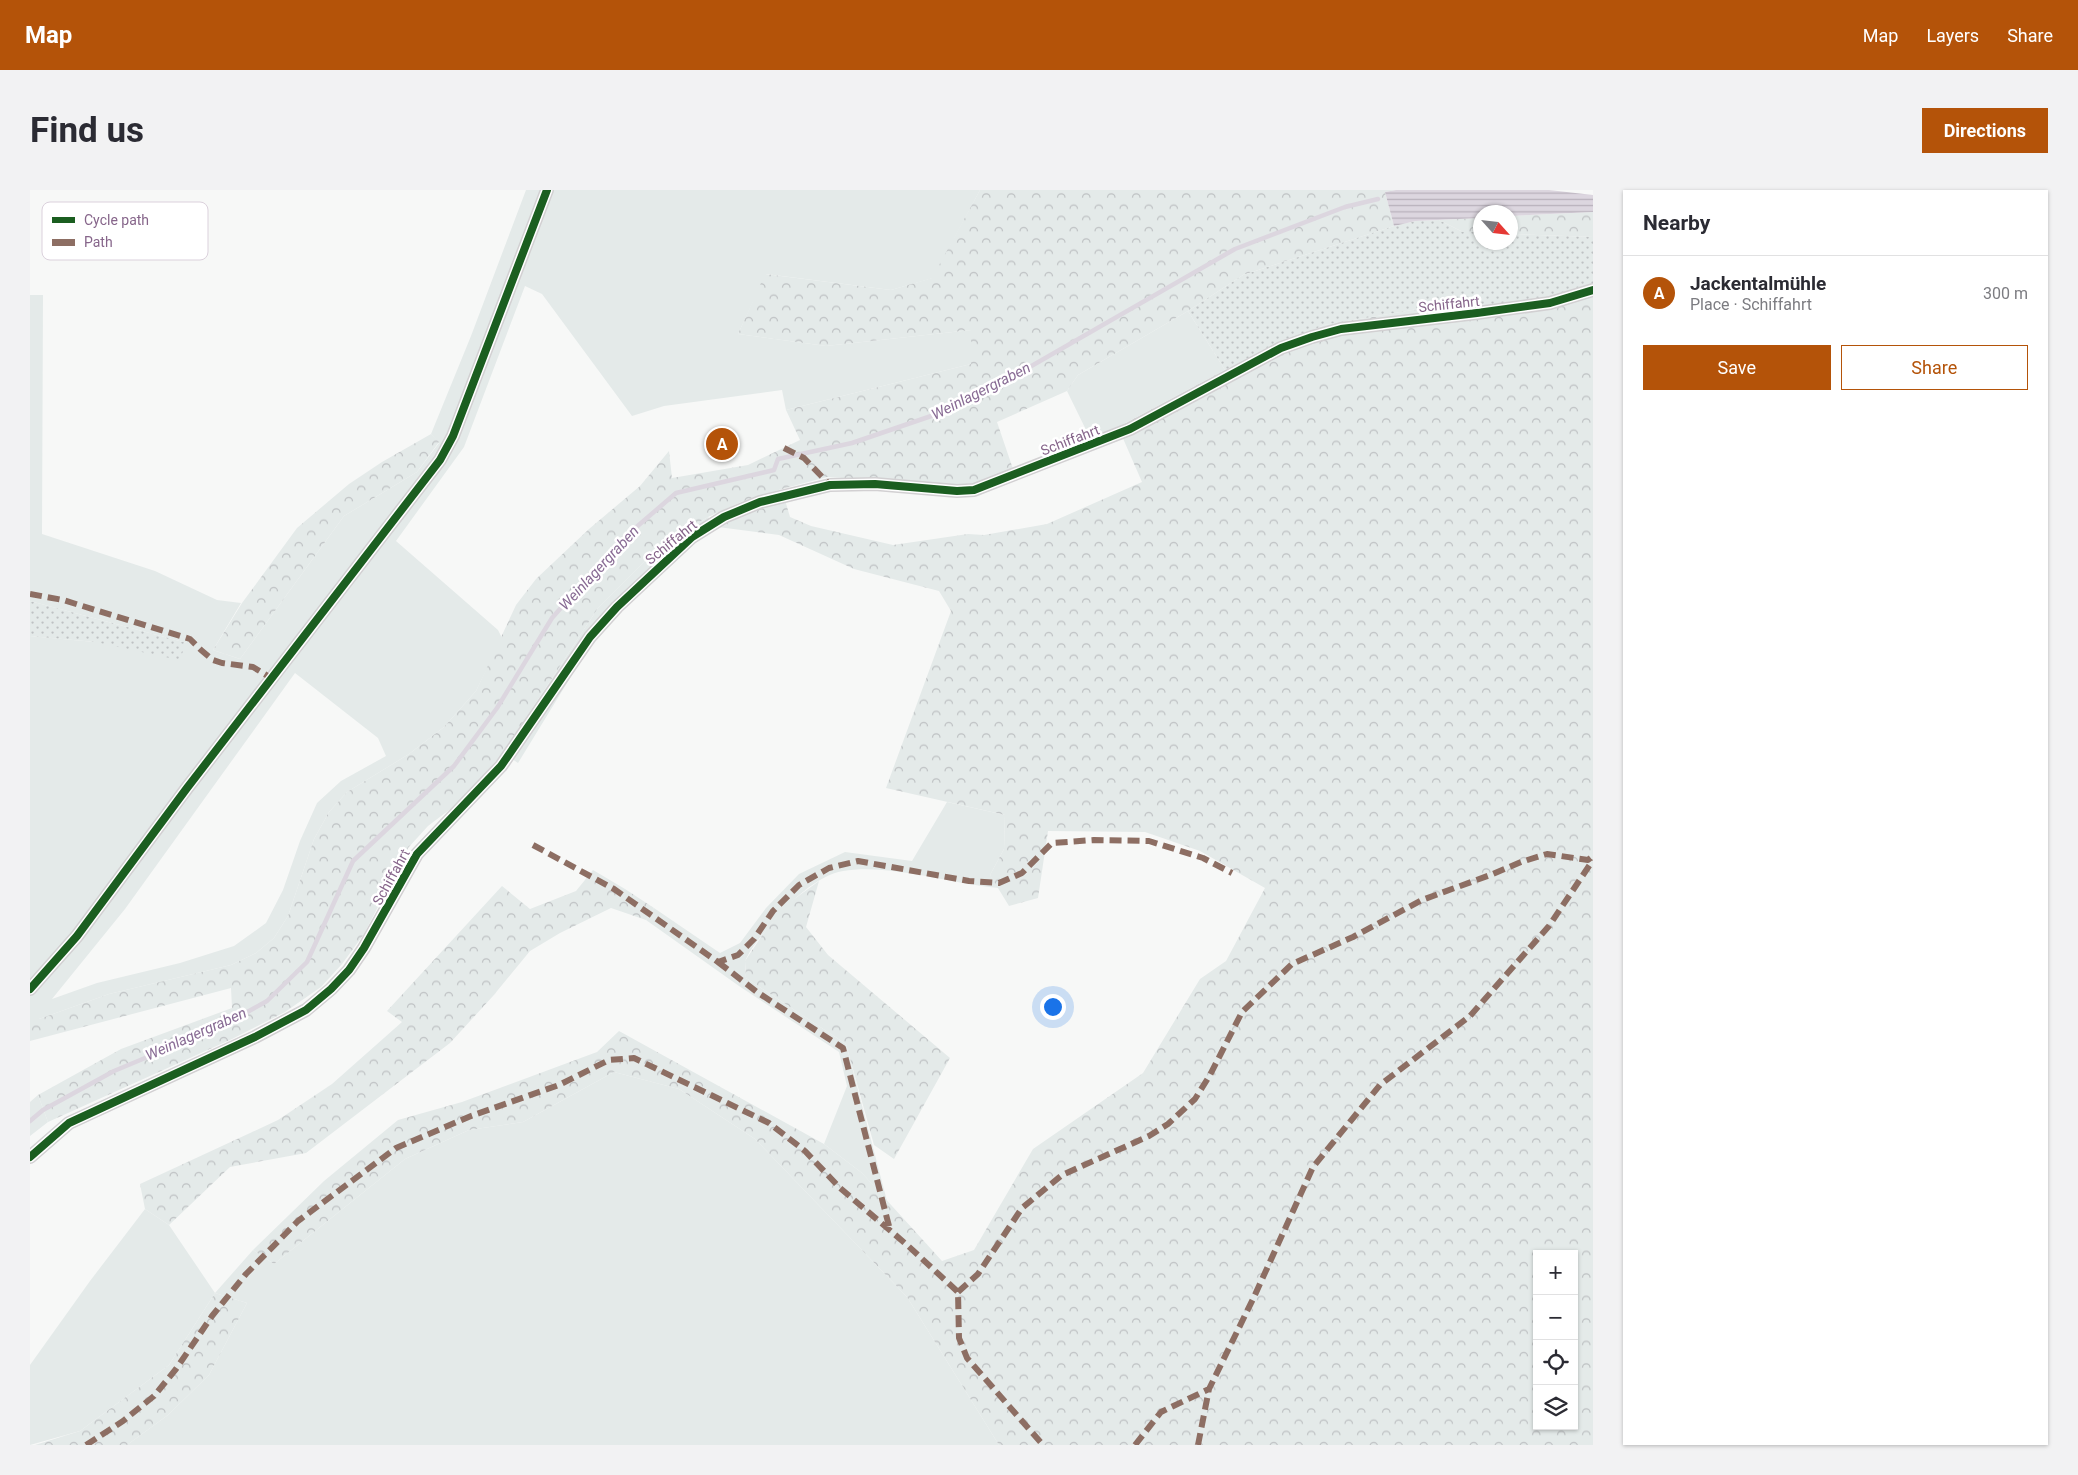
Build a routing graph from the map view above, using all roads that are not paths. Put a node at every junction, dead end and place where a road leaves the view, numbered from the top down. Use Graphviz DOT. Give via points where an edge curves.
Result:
graph roads {
  1 [pos="547,190"];
  2 [pos="1593,290"];
  3 [pos="30,988"];
  4 [pos="30,1157"];
  1 -- 3 [label="street" via="454,436 440,460 80,932"];
  2 -- 4 [label="street, Schiffahrt" via="1550,303 1341,329 1312,337 1281,348 1130,429 974,490 875,484 830,485 760,502 724,518 692,537 663,562 590,637 501,766 417,854 364,948 331,990 306,1010 255,1037 69,1123"];
}
